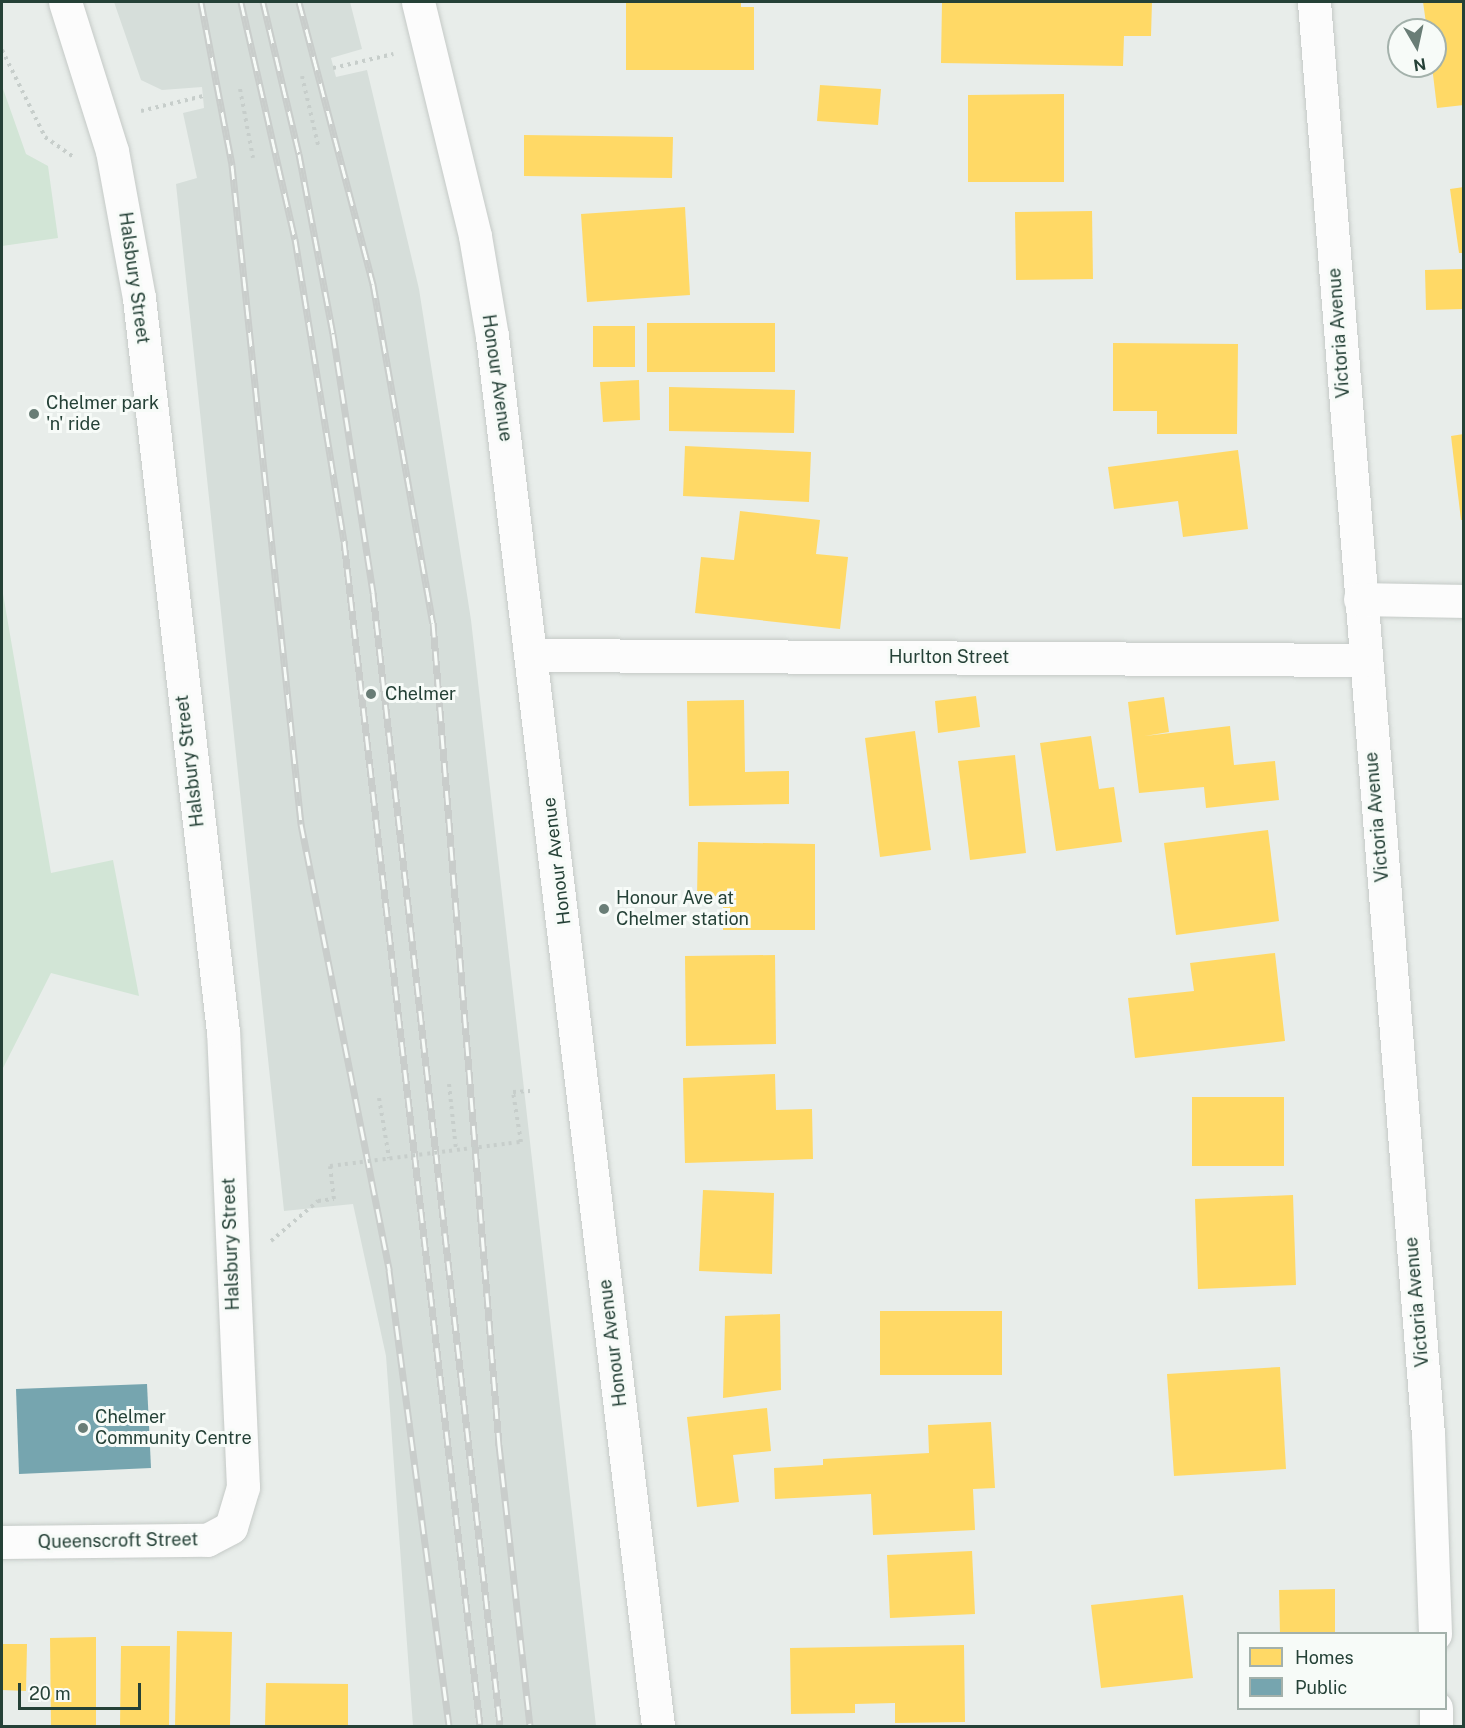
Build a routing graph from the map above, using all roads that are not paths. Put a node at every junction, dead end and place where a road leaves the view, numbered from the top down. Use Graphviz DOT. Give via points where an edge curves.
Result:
graph roads {
  1 [pos="65,2"];
  2 [pos="417,2"];
  3 [pos="1314,2"];
  4 [pos="1360,599"];
  5 [pos="1464,601"];
  6 [pos="533,655"];
  7 [pos="1364,660"];
  8 [pos="231,1527"];
  9 [pos="2,1542"];
  10 [pos="1435,1632"];
  11 [pos="1436,1710"];
  12 [pos="658,1726"];
  13 [pos="1436,1726"];
  1 -- 8 [label="street, Halsbury Street" via="112,151 137,287 223,1032 243,1487"];
  2 -- 6 [label="street, Honour Avenue" via="475,236"];
  3 -- 4 [label="street, Victoria Avenue"];
  4 -- 5 [label="street"];
  4 -- 7 [label="street, Victoria Avenue"];
  6 -- 7 [label="street, Hurlton Street"];
  6 -- 12 [label="street, Honour Avenue"];
  7 -- 10 [label="street, Victoria Avenue" via="1428,1433"];
  8 -- 9 [label="street, Queenscroft Street" via="191,1542"];
  11 -- 13 [label="street"];
}
